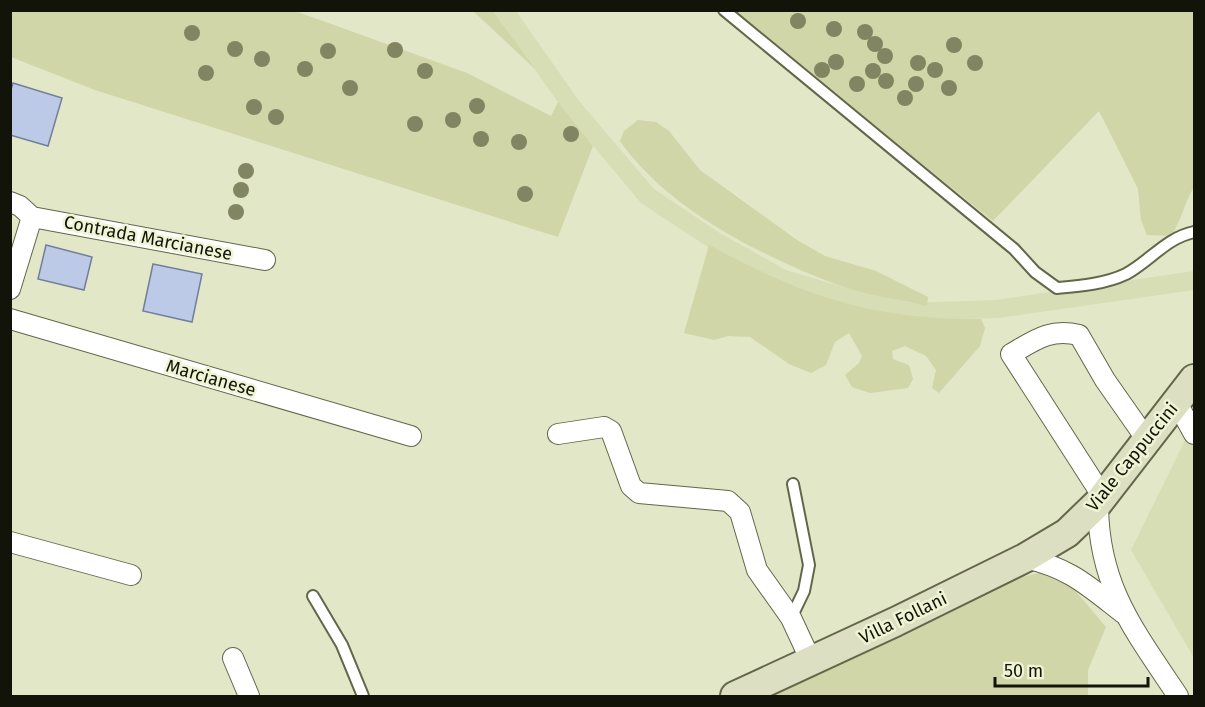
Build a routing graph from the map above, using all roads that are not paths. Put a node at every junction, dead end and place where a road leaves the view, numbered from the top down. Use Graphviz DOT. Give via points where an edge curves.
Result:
graph roads {
  1 [pos="724,10"];
  2 [pos="10,202"];
  3 [pos="32,217"];
  4 [pos="1194,232"];
  5 [pos="265,260"];
  6 [pos="10,289"];
  7 [pos="10,320"];
  8 [pos="1194,380"];
  9 [pos="1177,403"];
  10 [pos="558,434"];
  11 [pos="1194,434"];
  12 [pos="411,436"];
  13 [pos="1147,440"];
  14 [pos="793,484"];
  15 [pos="1100,500"];
  16 [pos="1067,533"];
  17 [pos="10,542"];
  18 [pos="1101,548"];
  19 [pos="1025,558"];
  20 [pos="1066,572"];
  21 [pos="131,575"];
  22 [pos="313,596"];
  23 [pos="1123,613"];
  24 [pos="791,618"];
  25 [pos="233,658"];
  26 [pos="811,662"];
  27 [pos="249,696"];
  28 [pos="363,696"];
  29 [pos="735,696"];
  30 [pos="1179,696"];
  1 -- 4 [label="lane" via="1057,288 1092,284 1127,273 1161,246"];
  2 -- 3 [label="street, Contrada Marcianese"];
  3 -- 5 [label="street, Contrada Marcianese"];
  3 -- 6 [label="street"];
  7 -- 12 [label="street, Marcianese"];
  8 -- 9 [label="street, Viale Cappuccini"];
  9 -- 11 [label="street"];
  9 -- 13 [label="street, Viale Cappuccini"];
  10 -- 24 [label="street" via="604,427 611,431 631,486 639,493 728,501 736,506 757,570"];
  13 -- 15 [label="street, Viale Cappuccini"];
  13 -- 15 [label="street" via="1079,335 1063,331 1046,333 1011,354"];
  14 -- 24 [label="lane" via="809,565 804,591"];
  15 -- 16 [label="street, Viale Cappuccini"];
  15 -- 18 [label="street"];
  16 -- 18 [label="street" via="1087,537"];
  16 -- 19 [label="street, Villa Follani"];
  16 -- 20 [label="street" via="1062,551"];
  17 -- 21 [label="street"];
  18 -- 23 [label="street"];
  19 -- 20 [label="street" via="1055,565"];
  19 -- 26 [label="street, Villa Follani"];
  20 -- 23 [label="street"];
  22 -- 28 [label="lane" via="342,645"];
  23 -- 30 [label="street"];
  24 -- 26 [label="street"];
  25 -- 27 [label="street"];
  26 -- 29 [label="street, Villa Follani"];
}
